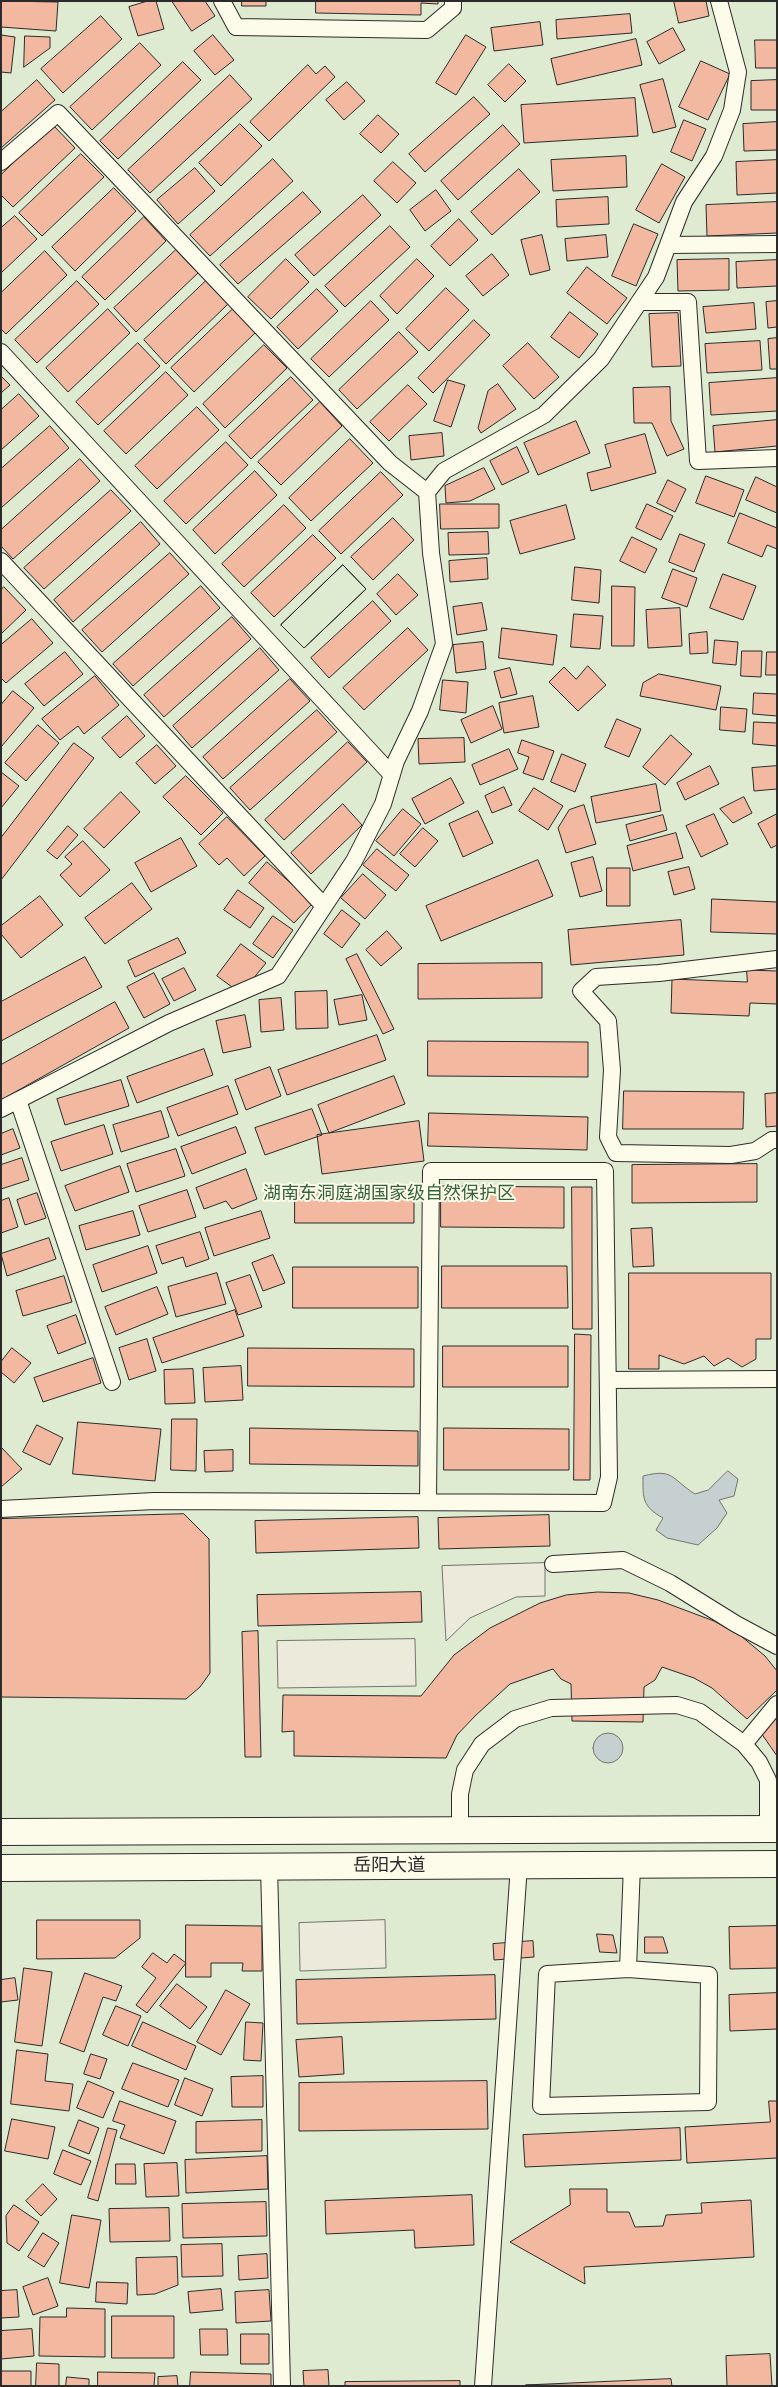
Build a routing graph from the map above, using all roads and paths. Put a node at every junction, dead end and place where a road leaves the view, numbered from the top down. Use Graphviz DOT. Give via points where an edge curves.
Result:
graph roads {
  1 [pos="222,1"];
  2 [pos="453,1"];
  3 [pos="719,1"];
  4 [pos="1,162"];
  5 [pos="777,244"];
  6 [pos="668,245"];
  7 [pos="639,302"];
  8 [pos="1,352"];
  9 [pos="777,458"];
  10 [pos="427,492"];
  11 [pos="1,561"];
  12 [pos="392,775"];
  13 [pos="324,905"];
  14 [pos="777,959"];
  15 [pos="18,1100"];
  16 [pos="1,1109"];
  17 [pos="777,1140"];
  18 [pos="616,1153"];
  19 [pos="605,1171"];
  20 [pos="777,1379"];
  21 [pos="608,1380"];
  22 [pos="112,1382"];
  23 [pos="428,1501"];
  24 [pos="1,1509"];
  25 [pos="553,1564"];
  26 [pos="777,1646"];
  27 [pos="777,1704"];
  28 [pos="744,1744"];
  29 [pos="772,1829"];
  30 [pos="460,1830"];
  31 [pos="1,1832"];
  32 [pos="777,1864"];
  33 [pos="519,1865"];
  34 [pos="632,1865"];
  35 [pos="269,1866"];
  36 [pos="1,1868"];
  37 [pos="628,1969"];
  38 [pos="282,2386"];
  39 [pos="483,2386"];
  1 -- 2 [label="street" via="236,27 427,30 453,8"];
  3 -- 6 [label="street" via="738,72 732,110 714,156 684,202"];
  4 -- 10 [label="street" via="58,113 390,463"];
  5 -- 6 [label="street"];
  6 -- 7 [label="street" via="656,277"];
  7 -- 9 [label="street" via="688,302 698,461"];
  7 -- 10 [label="street" via="601,359 544,414 444,471"];
  8 -- 12 [label="street"];
  10 -- 12 [label="street" via="431,553 444,644"];
  11 -- 13 [label="street"];
  12 -- 13 [label="street" via="383,804 354,861"];
  13 -- 15 [label="street" via="278,976 169,1023"];
  14 -- 18 [label="street" via="596,977 581,992 608,1020 612,1070 608,1137"];
  15 -- 16 [label="street"];
  15 -- 22 [label="street"];
  17 -- 18 [label="street" via="755,1151 732,1155"];
  18 -- 19 [label="street"];
  19 -- 21 [label="street"];
  19 -- 23 [label="street" via="431,1171"];
  20 -- 21 [label="street"];
  21 -- 23 [label="street" via="609,1477 602,1503"];
  23 -- 24 [label="street" via="154,1501"];
  25 -- 26 [label="street" via="623,1560 670,1583"];
  27 -- 28 [label="street"];
  28 -- 29 [label="street" via="768,1780"];
  28 -- 30 [label="street" via="700,1712 677,1705 551,1708 515,1719 482,1744 465,1770 460,1794"];
  29 -- 30 [label="main road, 岳阳大道"];
  30 -- 31 [label="main road, 岳阳大道"];
  32 -- 34 [label="main road, 岳阳大道"];
  33 -- 34 [label="main road, 岳阳大道"];
  33 -- 35 [label="main road, 岳阳大道"];
  33 -- 39 [label="street"];
  34 -- 37 [label="street"];
  35 -- 36 [label="main road, 岳阳大道"];
  35 -- 38 [label="street"];
  37 -- 37 [label="street" via="709,1975 708,2102 540,2106 547,1974"];
}
